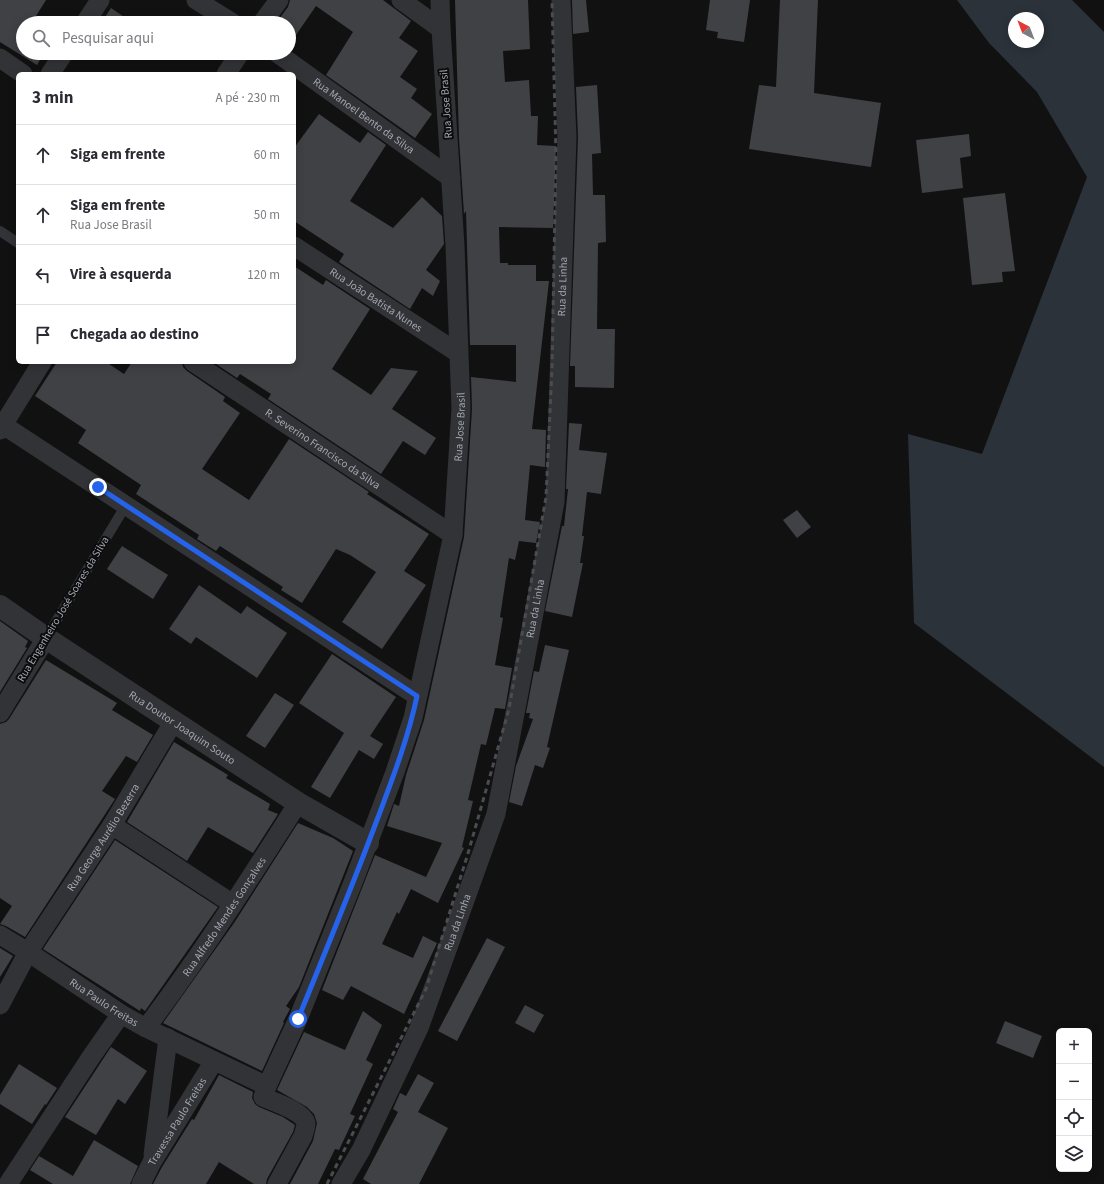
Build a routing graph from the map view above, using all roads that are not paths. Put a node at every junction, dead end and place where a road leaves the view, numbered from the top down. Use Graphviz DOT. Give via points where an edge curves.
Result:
graph roads {
  1 [pos="100,0"];
  2 [pos="196,0"];
  3 [pos="279,0"];
  4 [pos="401,0"];
  5 [pos="440,0"];
  6 [pos="561,0"];
  7 [pos="90,16"];
  8 [pos="222,16"];
  9 [pos="267,16"];
  10 [pos="441,29"];
  11 [pos="0,58"];
  12 [pos="59,60"];
  13 [pos="235,60"];
  14 [pos="287,60"];
  15 [pos="20,72"];
  16 [pos="51,72"];
  17 [pos="227,72"];
  18 [pos="451,178"];
  19 [pos="0,231"];
  20 [pos="16,242"];
  21 [pos="296,247"];
  22 [pos="458,353"];
  23 [pos="41,364"];
  24 [pos="196,364"];
  25 [pos="1,426"];
  26 [pos="126,505"];
  27 [pos="453,535"];
  28 [pos="0,606"];
  29 [pos="46,638"];
  30 [pos="417,696"];
  31 [pos="0,713"];
  32 [pos="174,721"];
  33 [pos="298,802"];
  34 [pos="112,825"];
  35 [pos="368,843"];
  36 [pos="234,904"];
  37 [pos="0,934"];
  38 [pos="28,952"];
  39 [pos="0,1005"];
  40 [pos="121,1014"];
  41 [pos="146,1028"];
  42 [pos="168,1038"];
  43 [pos="214,1061"];
  44 [pos="267,1086"];
  45 [pos="152,1162"];
  46 [pos="8,1184"];
  47 [pos="141,1184"];
  48 [pos="277,1184"];
  49 [pos="341,1184"];
  1 -- 7 [label="street"];
  2 -- 8 [label="street"];
  3 -- 9 [label="street"];
  4 -- 10 [label="street"];
  5 -- 10 [label="street, Rua Jose Brasil"];
  6 -- 49 [label="street, Rua da Linha" via="568,137 555,502 496,814 419,1028"];
  10 -- 18 [label="street, Rua Jose Brasil"];
  11 -- 15 [label="street"];
  12 -- 16 [label="street"];
  13 -- 17 [label="street"];
  14 -- 18 [label="street, Rua Manoel Bento da Silva"];
  18 -- 22 [label="street, Rua Jose Brasil"];
  19 -- 20 [label="lane"];
  21 -- 22 [label="street, Rua João Batista Nunes"];
  22 -- 27 [label="street, Rua Jose Brasil" via="460,408"];
  23 -- 25 [label="street"];
  24 -- 27 [label="street, R. Severino Francisco da Silva"];
  25 -- 26 [label="street"];
  26 -- 29 [label="lane, Rua Engenheiro José Soares da Silva"];
  26 -- 30 [label="street"];
  27 -- 30 [label="street, Rua Jose Brasil"];
  28 -- 29 [label="street, Rua Doutor Joaquim Souto"];
  29 -- 31 [label="street, Rua Engenheiro José Soares da Silva"];
  29 -- 32 [label="street, Rua Doutor Joaquim Souto"];
  30 -- 35 [label="street, Rua Jose Brasil" via="413,718 395,772"];
  32 -- 33 [label="street, Rua Doutor Joaquim Souto"];
  32 -- 34 [label="street, Rua George Aurélio Bezerra"];
  33 -- 35 [label="street, Rua Doutor Joaquim Souto"];
  33 -- 36 [label="street, Rua Alfredo Mendes Gonçalves"];
  34 -- 36 [label="street"];
  34 -- 38 [label="street, Rua George Aurélio Bezerra"];
  35 -- 44 [label="street, Rua Jose Brasil" via="298,1019"];
  36 -- 41 [label="street, Rua Alfredo Mendes Gonçalves"];
  37 -- 38 [label="street, Rua Paulo Freitas"];
  38 -- 39 [label="street, Rua George Aurélio Bezerra"];
  38 -- 40 [label="street, Rua Paulo Freitas"];
  40 -- 41 [label="street, Rua Paulo Freitas"];
  40 -- 46 [label="street"];
  41 -- 42 [label="street, Rua Paulo Freitas"];
  42 -- 43 [label="street, Rua Paulo Freitas"];
  42 -- 45 [label="street"];
  43 -- 44 [label="street, Rua Paulo Freitas"];
  43 -- 45 [label="street, Travessa Paulo Freitas"];
  44 -- 48 [label="street" via="263,1097 292,1110 306,1123 303,1136"];
  45 -- 47 [label="street, Travessa Paulo Freitas"];
}
